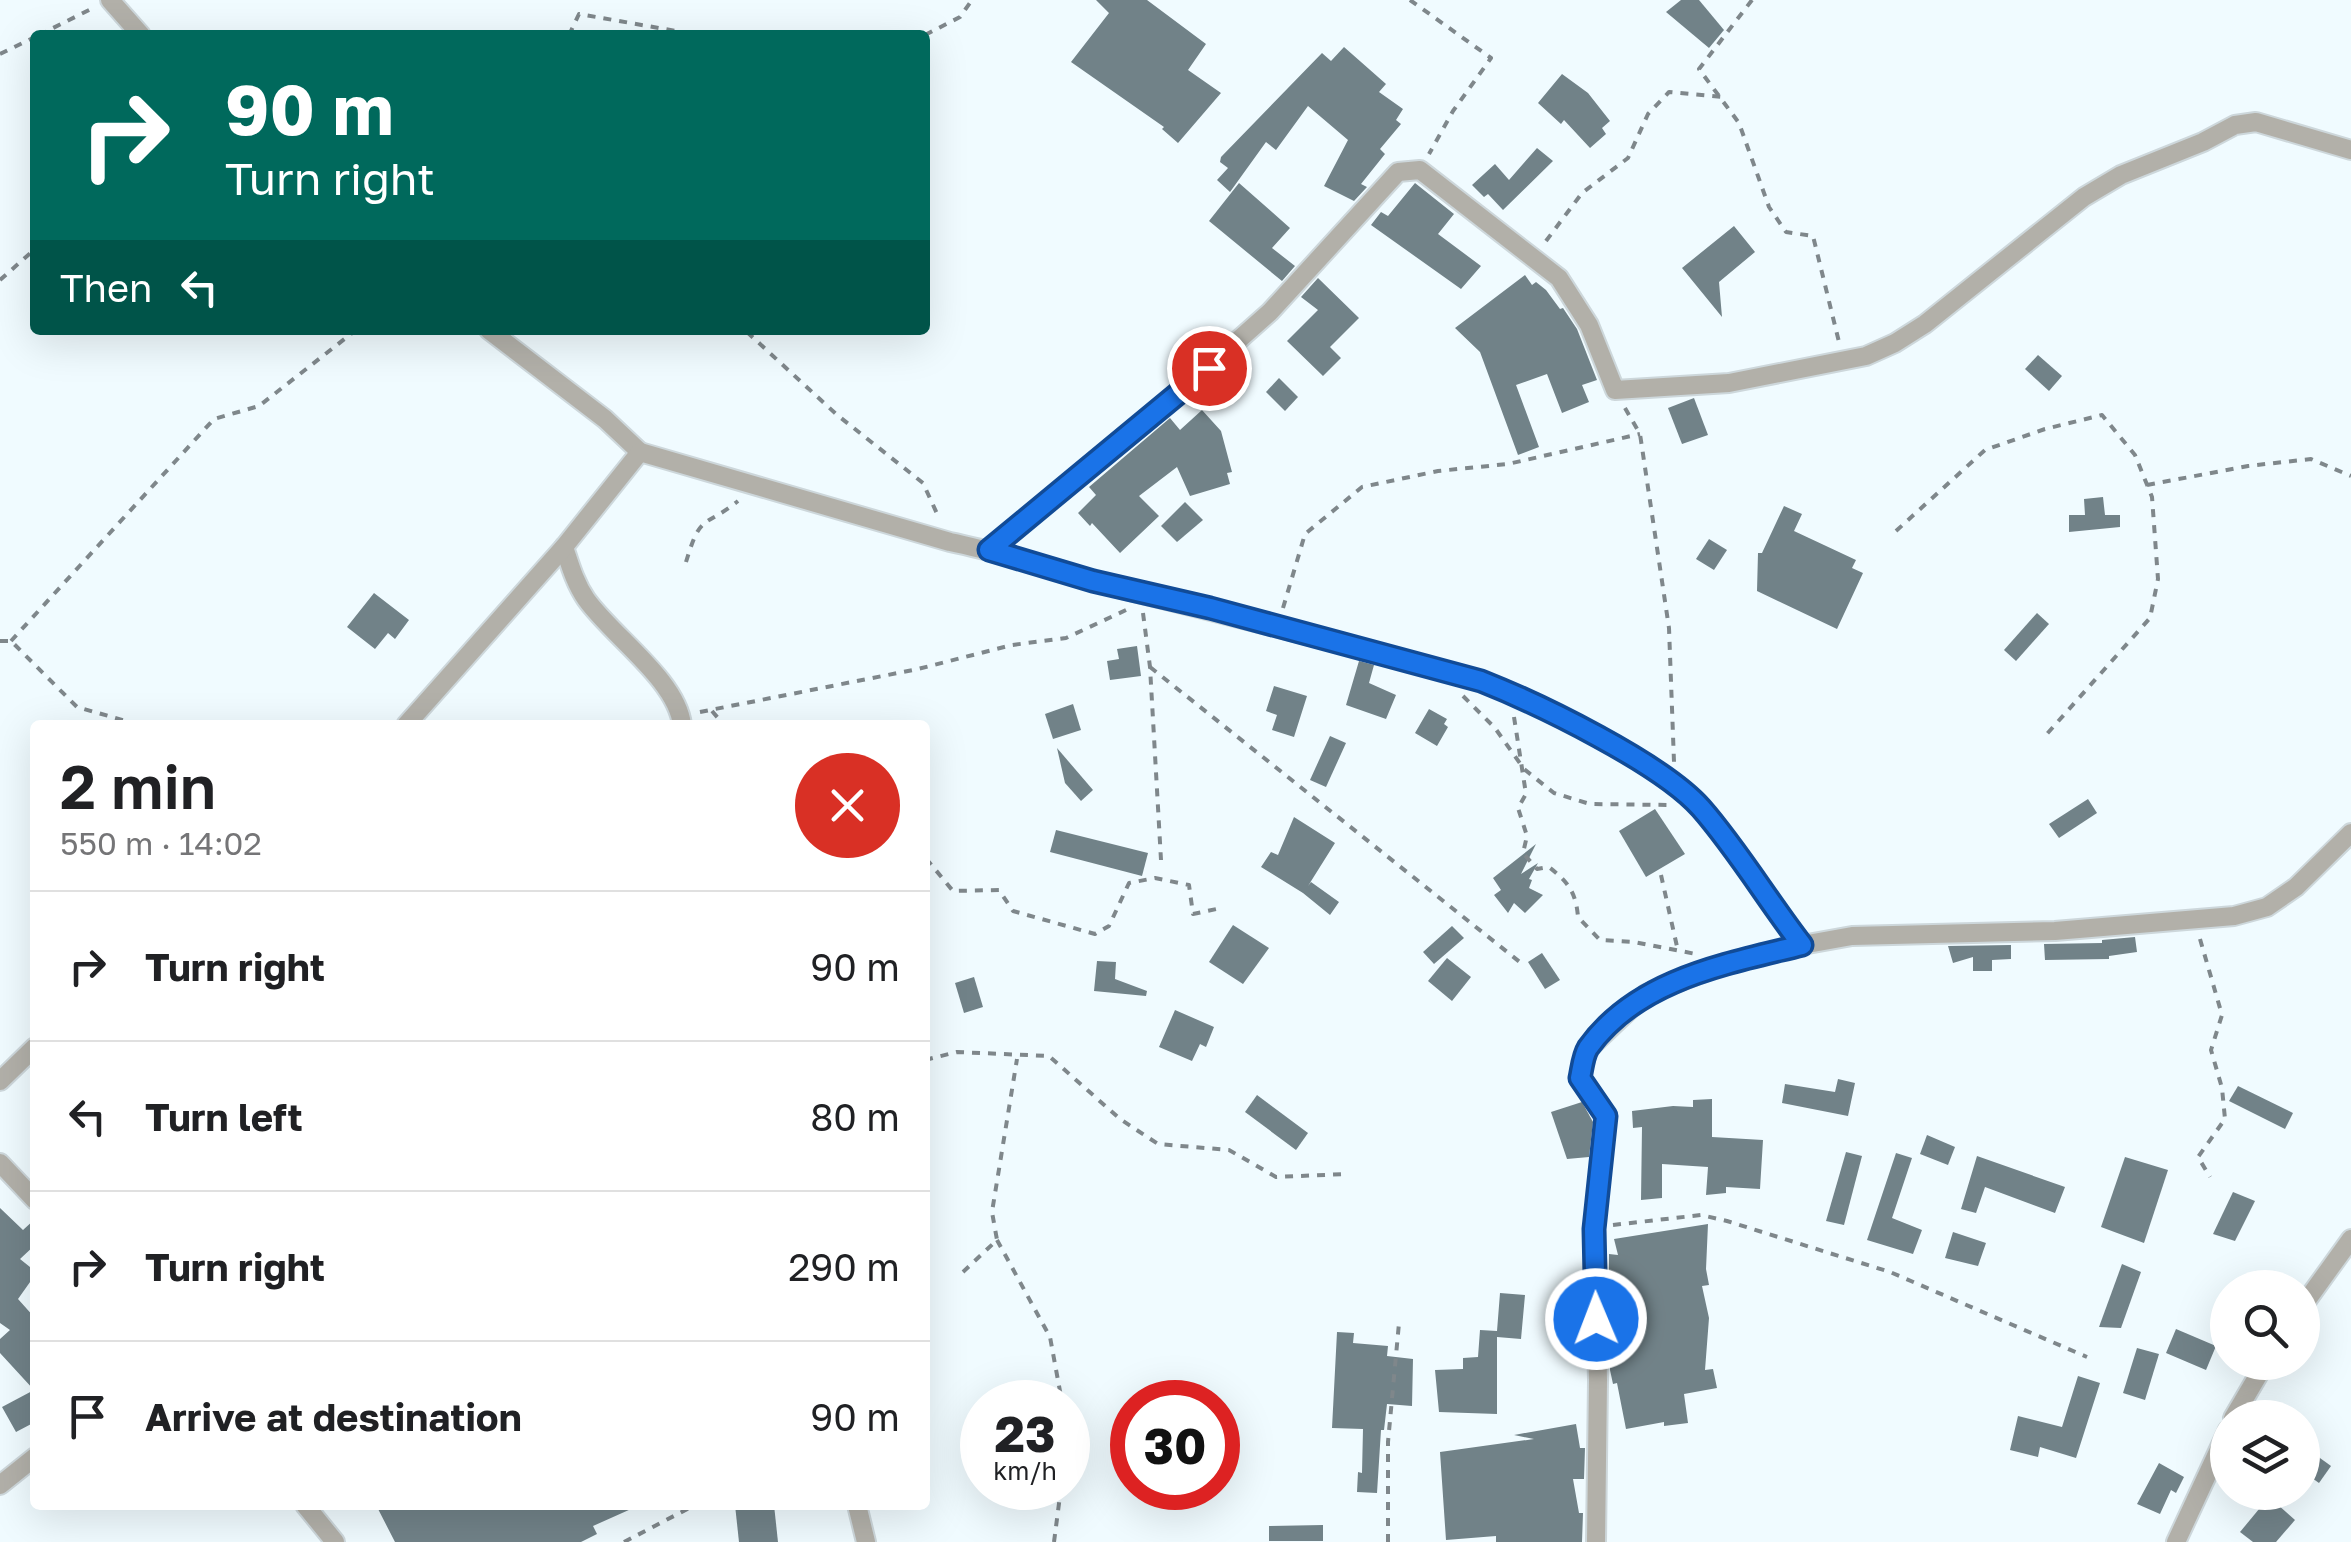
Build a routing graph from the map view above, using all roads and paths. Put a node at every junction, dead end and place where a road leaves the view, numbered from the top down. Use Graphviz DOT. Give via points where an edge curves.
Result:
graph roads {
  1 [pos="110,0"];
  2 [pos="972,0"];
  3 [pos="1410,0"];
  4 [pos="1752,0"];
  5 [pos="49,30"];
  6 [pos="137,30"];
  7 [pos="571,30"];
  8 [pos="670,30"];
  9 [pos="930,33"];
  10 [pos="30,39"];
  11 [pos="0,54"];
  12 [pos="1722,96"];
  13 [pos="2351,150"];
  14 [pos="1420,170"];
  15 [pos="30,253"];
  16 [pos="1534,257"];
  17 [pos="0,280"];
  18 [pos="350,335"];
  19 [pos="496,335"];
  20 [pos="750,335"];
  21 [pos="1844,363"];
  22 [pos="1616,390"];
  23 [pos="1640,434"];
  24 [pos="640,452"];
  25 [pos="2351,476"];
  26 [pos="2147,485"];
  27 [pos="754,488"];
  28 [pos="1896,531"];
  29 [pos="950,542"];
  30 [pos="564,548"];
  31 [pos="989,550"];
  32 [pos="686,562"];
  33 [pos="1126,590"];
  34 [pos="1126,610"];
  35 [pos="1278,627"];
  36 [pos="11,641"];
  37 [pos="0,642"];
  38 [pos="1150,666"];
  39 [pos="1440,670"];
  40 [pos="1510,692"];
  41 [pos="712,711"];
  42 [pos="681,719"];
  43 [pos="123,720"];
  44 [pos="410,720"];
  45 [pos="720,720"];
  46 [pos="2046,736"];
  47 [pos="1520,762"];
  48 [pos="1674,783"];
  49 [pos="1701,808"];
  50 [pos="2351,833"];
  51 [pos="1162,860"];
  52 [pos="930,863"];
  53 [pos="1661,875"];
  54 [pos="1221,908"];
  55 [pos="2193,920"];
  56 [pos="1802,945"];
  57 [pos="1678,952"];
  58 [pos="1743,960"];
  59 [pos="1521,963"];
  60 [pos="30,1052"];
  61 [pos="1017,1057"];
  62 [pos="930,1059"];
  63 [pos="0,1081"];
  64 [pos="0,1163"];
  65 [pos="1346,1174"];
  66 [pos="2210,1177"];
  67 [pos="30,1195"];
  68 [pos="1594,1229"];
  69 [pos="997,1240"];
  70 [pos="2351,1240"];
  71 [pos="963,1272"];
  72 [pos="2320,1282"];
  73 [pos="1399,1322"];
  74 [pos="2087,1357"];
  75 [pos="1058,1380"];
  76 [pos="30,1461"];
  77 [pos="2210,1469"];
  78 [pos="0,1484"];
  79 [pos="309,1510"];
  80 [pos="685,1510"];
  81 [pos="858,1510"];
  82 [pos="1058,1510"];
  83 [pos="335,1542"];
  84 [pos="624,1542"];
  85 [pos="866,1542"];
  86 [pos="1054,1542"];
  87 [pos="1388,1542"];
  88 [pos="1596,1542"];
  89 [pos="2176,1542"];
  1 -- 5 [label="path"];
  1 -- 6 [label="street"];
  2 -- 9 [label="path" via="960,17"];
  3 -- 14 [label="path" via="1492,58"];
  4 -- 12 [label="path" via="1699,69"];
  7 -- 8 [label="path" via="579,14"];
  10 -- 11 [label="path"];
  12 -- 16 [label="path" via="1668,92 1648,114 1628,158 1582,193"];
  12 -- 21 [label="path" via="1769,207 1786,232 1813,236"];
  13 -- 21 [label="street" via="2256,122 2235,125 2120,175 1925,324"];
  14 -- 16 [label="street"];
  14 -- 31 [label="street" via="1393,174 1270,312"];
  15 -- 17 [label="path"];
  16 -- 22 [label="street" via="1559,278 1590,326"];
  18 -- 36 [label="path" via="259,406 214,419"];
  19 -- 24 [label="street"];
  20 -- 29 [label="path" via="923,483"];
  21 -- 22 [label="street" via="1730,383"];
  22 -- 23 [label="path"];
  23 -- 35 [label="path" via="1362,487 1305,534"];
  23 -- 48 [label="path" via="1669,628"];
  24 -- 27 [label="street"];
  24 -- 30 [label="street"];
  25 -- 26 [label="path" via="2311,459"];
  26 -- 28 [label="path" via="2135,455 2102,415 1986,450"];
  26 -- 46 [label="path" via="2158,578 2150,618"];
  27 -- 29 [label="street"];
  27 -- 32 [label="path" via="706,519"];
  29 -- 31 [label="street"];
  30 -- 42 [label="street" via="586,598 670,694"];
  30 -- 44 [label="street"];
  31 -- 33 [label="street"];
  33 -- 35 [label="street"];
  33 -- 38 [label="path" via="1141,602"];
  34 -- 41 [label="path" via="1066,638"];
  35 -- 39 [label="street"];
  36 -- 37 [label="path"];
  36 -- 43 [label="path" via="78,707"];
  38 -- 51 [label="path"];
  38 -- 59 [label="path"];
  39 -- 40 [label="street"];
  39 -- 47 [label="path"];
  40 -- 47 [label="path"];
  40 -- 48 [label="street"];
  41 -- 42 [label="path"];
  41 -- 45 [label="path"];
  47 -- 49 [label="path" via="1554,793 1590,804"];
  47 -- 57 [label="path" via="1526,794 1518,808 1527,836 1522,854 1536,869 1549,868 1569,882 1578,917 1600,940"];
  48 -- 49 [label="street"];
  49 -- 56 [label="street"];
  50 -- 55 [label="street" via="2267,907"];
  52 -- 54 [label="path" via="952,891 999,890 1012,911 1096,934 1110,926 1128,882 1155,878 1189,885 1193,914"];
  53 -- 57 [label="path"];
  55 -- 56 [label="street" via="1852,936"];
  55 -- 66 [label="path" via="2222,1015 2211,1050 2225,1119 2198,1157"];
  56 -- 58 [label="street"];
  57 -- 58 [label="path"];
  58 -- 68 [label="street" via="1646,994 1586,1050 1580,1078 1606,1116"];
  60 -- 63 [label="street"];
  61 -- 62 [label="path" via="957,1052"];
  61 -- 65 [label="path" via="1049,1056 1158,1144 1229,1150 1276,1176"];
  61 -- 69 [label="path" via="992,1212"];
  64 -- 67 [label="street"];
  68 -- 74 [label="path" via="1701,1215 1727,1221 1890,1272"];
  68 -- 88 [label="street"];
  69 -- 71 [label="path"];
  69 -- 75 [label="path" via="1050,1337"];
  70 -- 72 [label="street"];
  73 -- 87 [label="path"];
  76 -- 78 [label="street"];
  77 -- 89 [label="street"];
  79 -- 83 [label="street"];
  80 -- 84 [label="path"];
  81 -- 85 [label="street"];
  82 -- 86 [label="path"];
}
